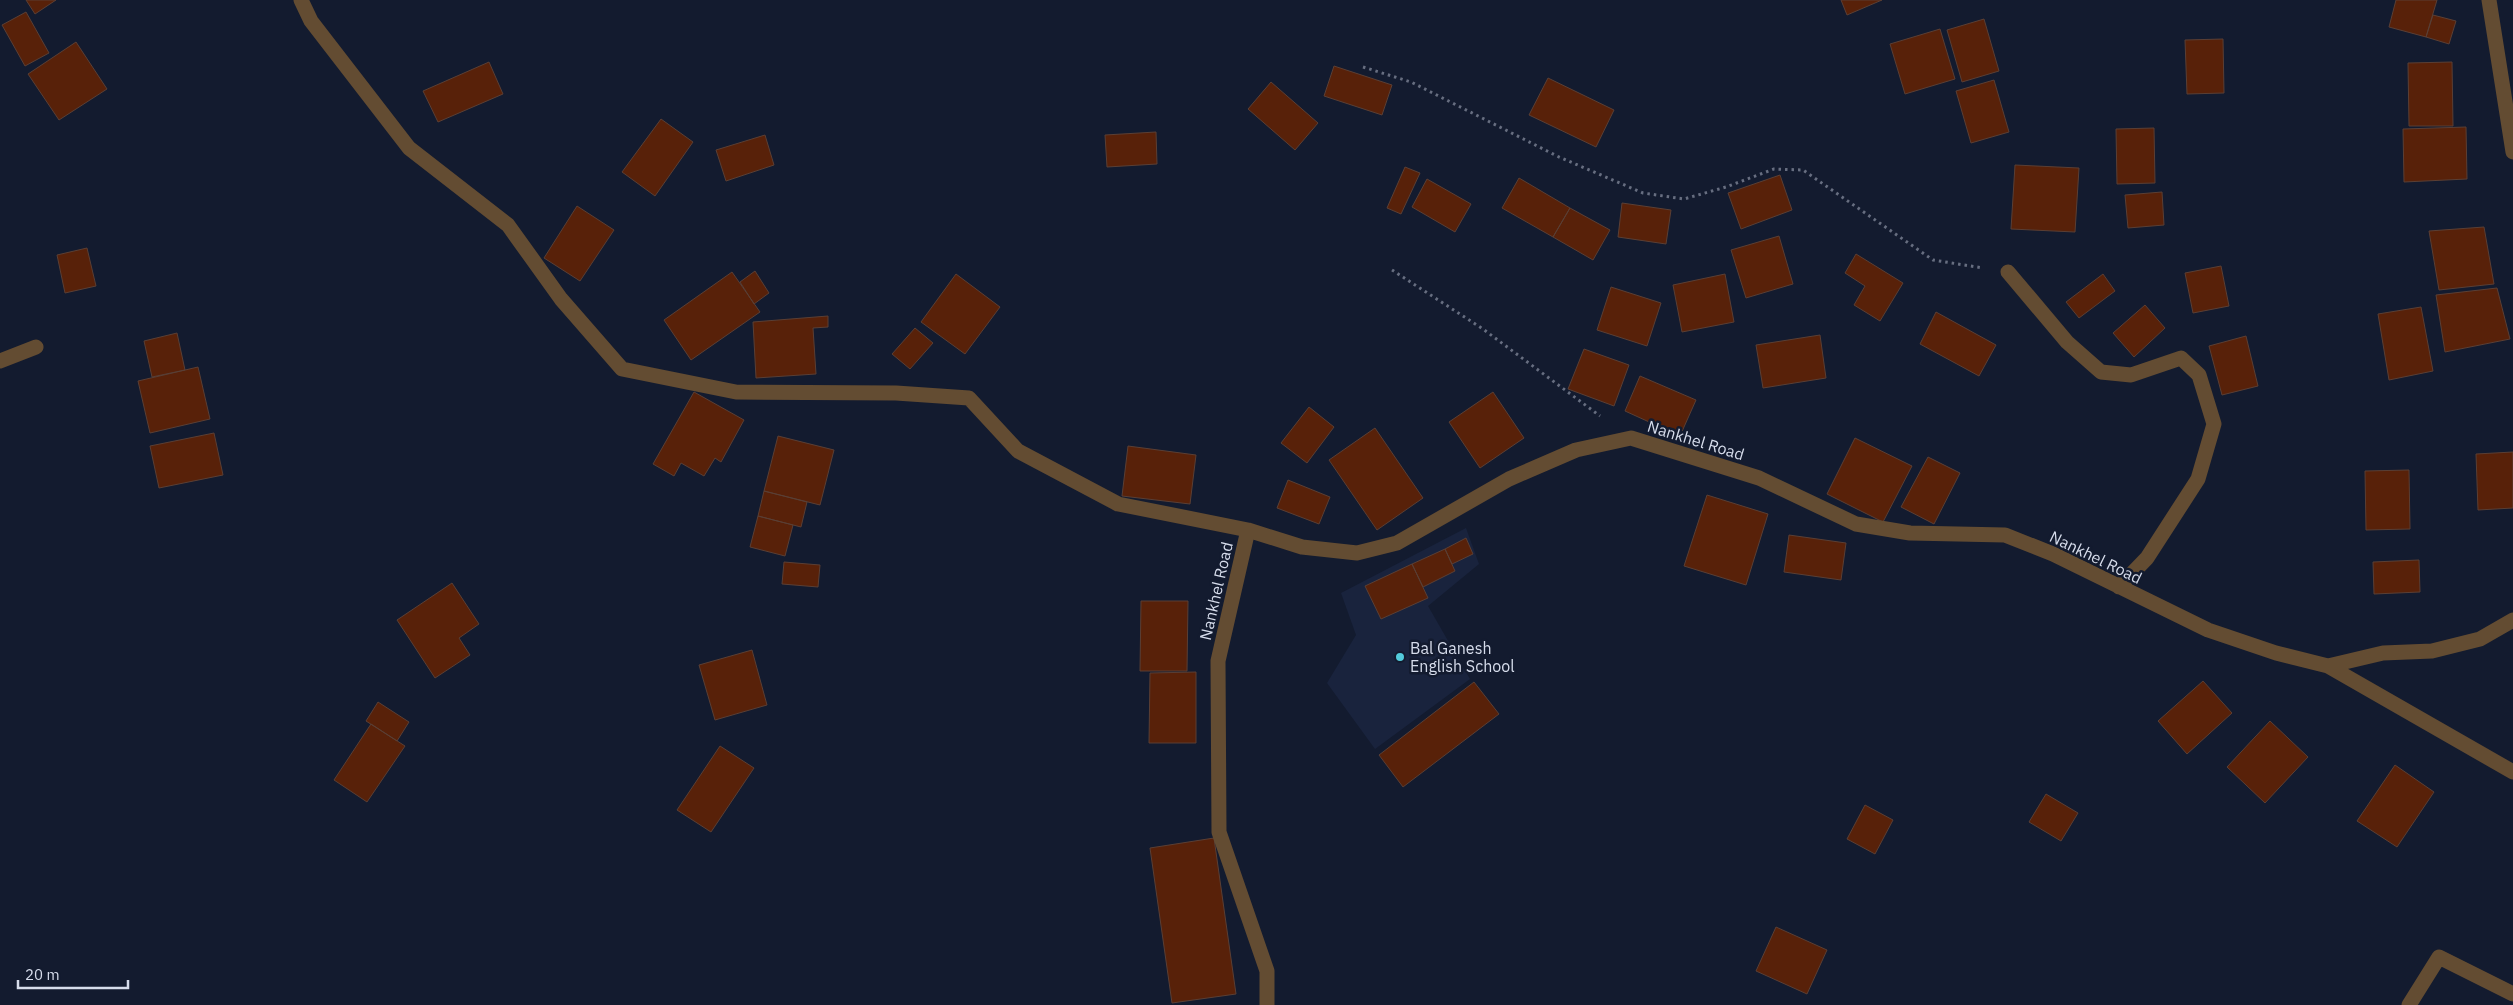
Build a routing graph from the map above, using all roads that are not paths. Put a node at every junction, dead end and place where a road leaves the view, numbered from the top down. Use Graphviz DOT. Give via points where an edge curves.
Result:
graph roads {
  1 [pos="301,0"];
  2 [pos="2489,0"];
  3 [pos="2513,152"];
  4 [pos="2008,272"];
  5 [pos="36,347"];
  6 [pos="0,361"];
  7 [pos="1248,530"];
  8 [pos="2119,587"];
  9 [pos="2513,620"];
  10 [pos="2328,666"];
  11 [pos="2513,772"];
  12 [pos="2513,994"];
  13 [pos="1267,1005"];
  14 [pos="2409,1005"];
  1 -- 7 [label="street" via="312,20 409,148 508,225 561,299 622,369 736,392 896,393 969,398 1018,451 1118,504"];
  2 -- 3 [label="street"];
  4 -- 8 [label="street" via="2066,342 2102,372 2131,375 2181,358 2199,375 2214,424 2198,479 2148,558"];
  5 -- 6 [label="street"];
  7 -- 8 [label="street, Nankhel Road" via="1302,547 1357,553 1397,543 1510,479 1576,450 1631,438 1759,478 1856,524 1910,534 2005,536 2053,554"];
  7 -- 13 [label="street, Nankhel Road" via="1218,661 1219,832 1267,971"];
  8 -- 10 [label="street, Nankhel Road" via="2208,630"];
  9 -- 10 [label="street, Nankhel Road" via="2480,639 2432,651 2383,654"];
  10 -- 11 [label="street"];
  12 -- 14 [label="street" via="2439,957"];
}
